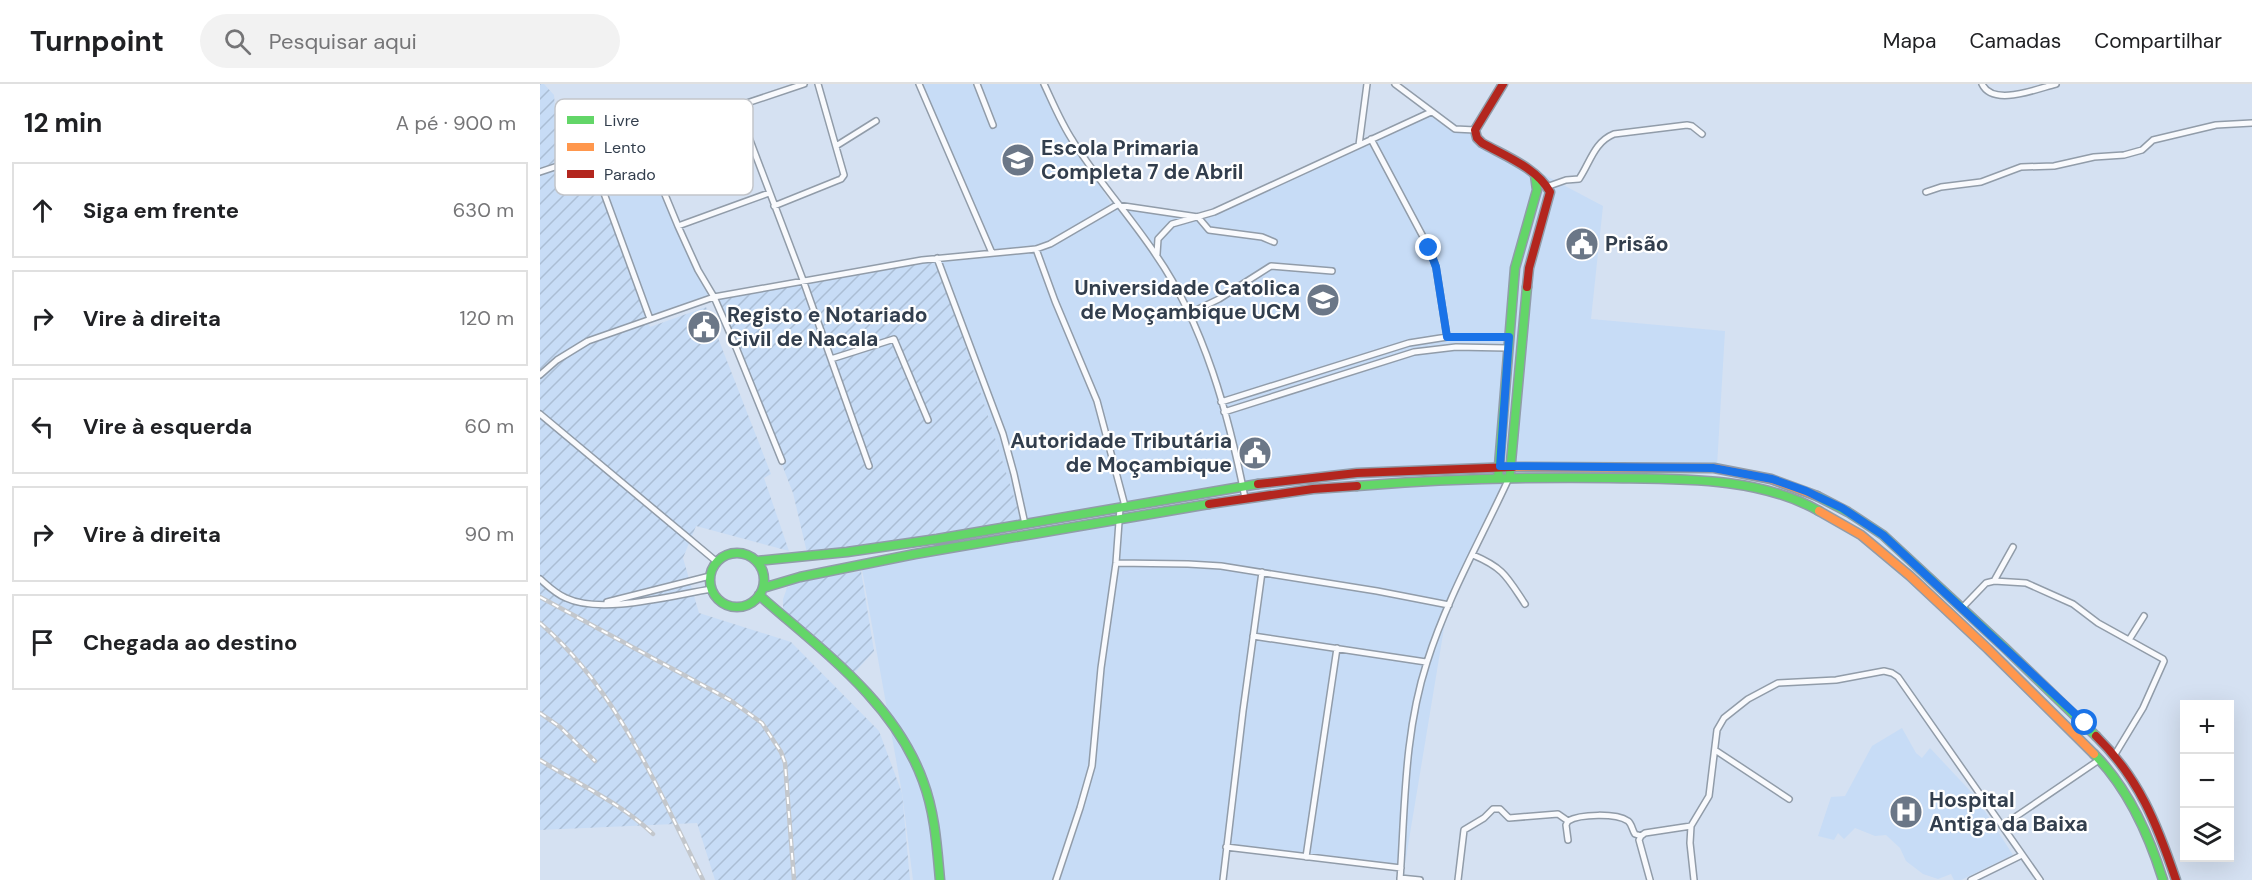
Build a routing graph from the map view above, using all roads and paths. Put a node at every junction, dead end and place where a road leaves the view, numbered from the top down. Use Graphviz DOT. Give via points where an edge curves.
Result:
graph roads {
  1 [pos="804,84"];
  2 [pos="818,84"];
  3 [pos="919,84"];
  4 [pos="977,84"];
  5 [pos="1044,84"];
  6 [pos="1367,84"];
  7 [pos="1395,84"];
  8 [pos="1503,84"];
  9 [pos="1982,84"];
  10 [pos="2056,84"];
  11 [pos="2035,87"];
  12 [pos="753,101"];
  13 [pos="1431,112"];
  14 [pos="876,121"];
  15 [pos="2252,123"];
  16 [pos="993,125"];
  17 [pos="1475,130"];
  18 [pos="1702,134"];
  19 [pos="1371,139"];
  20 [pos="1359,145"];
  21 [pos="836,146"];
  22 [pos="753,150"];
  23 [pos="555,167"];
  24 [pos="540,172"];
  25 [pos="1535,174"];
  26 [pos="1549,186"];
  27 [pos="1926,192"];
  28 [pos="769,193"];
  29 [pos="605,195"];
  30 [pos="665,195"];
  31 [pos="1117,205"];
  32 [pos="774,206"];
  33 [pos="1198,217"];
  34 [pos="678,226"];
  35 [pos="1274,242"];
  36 [pos="1036,249"];
  37 [pos="992,253"];
  38 [pos="1157,256"];
  39 [pos="937,258"];
  40 [pos="1332,271"];
  41 [pos="803,280"];
  42 [pos="714,297"];
  43 [pos="1190,313"];
  44 [pos="650,319"];
  45 [pos="1447,337"];
  46 [pos="1509,337"];
  47 [pos="1508,348"];
  48 [pos="831,359"];
  49 [pos="540,375"];
  50 [pos="1221,402"];
  51 [pos="1224,412"];
  52 [pos="540,414"];
  53 [pos="928,420"];
  54 [pos="782,462"];
  55 [pos="869,466"];
  56 [pos="1500,466"];
  57 [pos="1510,466"];
  58 [pos="1498,478"];
  59 [pos="1509,478"];
  60 [pos="1243,486"];
  61 [pos="1501,496"];
  62 [pos="1245,498"];
  63 [pos="1123,507"];
  64 [pos="1120,520"];
  65 [pos="1025,524"];
  66 [pos="914,542"];
  67 [pos="2013,547"];
  68 [pos="915,554"];
  69 [pos="1473,555"];
  70 [pos="757,561"];
  71 [pos="717,562"];
  72 [pos="1116,563"];
  73 [pos="1262,572"];
  74 [pos="710,576"];
  75 [pos="540,579"];
  76 [pos="1994,581"];
  77 [pos="712,589"];
  78 [pos="761,592"];
  79 [pos="599,604"];
  80 [pos="1449,604"];
  81 [pos="1525,604"];
  82 [pos="1962,608"];
  83 [pos="2145,616"];
  84 [pos="1253,636"];
  85 [pos="2129,640"];
  86 [pos="1337,648"];
  87 [pos="1426,662"];
  88 [pos="1715,750"];
  89 [pos="2114,756"];
  90 [pos="2100,759"];
  91 [pos="1789,799"];
  92 [pos="1568,821"];
  93 [pos="1691,826"];
  94 [pos="2002,826"];
  95 [pos="1641,836"];
  96 [pos="1568,840"];
  97 [pos="1226,847"];
  98 [pos="2022,855"];
  99 [pos="1306,857"];
  100 [pos="1401,868"];
  101 [pos="1400,879"];
  102 [pos="940,880"];
  103 [pos="1056,880"];
  104 [pos="1223,880"];
  105 [pos="1420,880"];
  106 [pos="1458,880"];
  107 [pos="1650,880"];
  108 [pos="1694,880"];
  109 [pos="1971,880"];
  110 [pos="2040,880"];
  111 [pos="2163,880"];
  112 [pos="2176,880"];
  1 -- 12 [label="street"];
  2 -- 21 [label="street"];
  3 -- 37 [label="street"];
  4 -- 16 [label="street"];
  5 -- 31 [label="street" via="1072,140"];
  6 -- 20 [label="street"];
  7 -- 13 [label="street"];
  8 -- 17 [label="main road"];
  9 -- 11 [label="street" via="1998,96"];
  10 -- 11 [label="street"];
  13 -- 17 [label="street" via="1455,129"];
  13 -- 19 [label="street"];
  14 -- 21 [label="street"];
  15 -- 27 [label="street" via="2216,125 2153,140 2142,150 2124,155 2021,167 1981,182"];
  17 -- 25 [label="main road" via="1482,143"];
  18 -- 26 [label="street" via="1687,125 1611,135 1595,150 1579,179"];
  19 -- 20 [label="street"];
  19 -- 45 [label="street" via="1429,248 1436,267"];
  20 -- 33 [label="street"];
  21 -- 32 [label="street" via="843,172 841,179"];
  22 -- 28 [label="street"];
  23 -- 24 [label="street"];
  25 -- 26 [label="main road"];
  25 -- 46 [label="main road" via="1537,190 1515,268"];
  26 -- 57 [label="main road" via="1550,196 1529,268"];
  28 -- 32 [label="street"];
  28 -- 34 [label="street"];
  29 -- 44 [label="street"];
  30 -- 34 [label="street"];
  31 -- 33 [label="street"];
  31 -- 36 [label="street"];
  31 -- 38 [label="street"];
  32 -- 41 [label="street"];
  33 -- 35 [label="street" via="1209,230"];
  33 -- 38 [label="street" via="1166,229 1158,239"];
  34 -- 42 [label="street"];
  36 -- 37 [label="street"];
  36 -- 63 [label="street" via="1097,401"];
  37 -- 39 [label="street"];
  38 -- 43 [label="street"];
  39 -- 41 [label="street"];
  39 -- 65 [label="street" via="1003,434"];
  40 -- 43 [label="street" via="1270,266"];
  41 -- 42 [label="street"];
  41 -- 48 [label="street"];
  42 -- 44 [label="street"];
  42 -- 54 [label="street"];
  43 -- 50 [label="street"];
  44 -- 49 [label="street" via="588,341"];
  45 -- 46 [label="street"];
  45 -- 50 [label="street" via="1409,343"];
  46 -- 47 [label="main road"];
  47 -- 51 [label="street" via="1456,347 1414,352"];
  47 -- 56 [label="main road"];
  48 -- 53 [label="street" via="894,339"];
  48 -- 55 [label="street"];
  50 -- 51 [label="street"];
  51 -- 60 [label="street"];
  52 -- 71 [label="street"];
  56 -- 57 [label="main road"];
  56 -- 58 [label="main road"];
  56 -- 60 [label="main road" via="1392,471"];
  57 -- 59 [label="main road"];
  57 -- 82 [label="main road" via="1713,468 1780,482 1862,520"];
  58 -- 59 [label="main road"];
  58 -- 61 [label="street"];
  58 -- 62 [label="main road" via="1400,482"];
  59 -- 61 [label="street"];
  59 -- 90 [label="main road" via="1716,480 1787,496 1812,507 1861,535 1890,558"];
  60 -- 62 [label="street"];
  60 -- 63 [label="main road"];
  61 -- 69 [label="street"];
  62 -- 64 [label="main road"];
  63 -- 64 [label="street"];
  63 -- 65 [label="main road"];
  64 -- 68 [label="main road"];
  64 -- 72 [label="street"];
  65 -- 66 [label="main road"];
  66 -- 68 [label="main road"];
  66 -- 70 [label="main road"];
  67 -- 76 [label="street"];
  68 -- 78 [label="main road" via="800,577"];
  69 -- 80 [label="street"];
  69 -- 81 [label="street" via="1502,571"];
  70 -- 71 [label="main road" via="734,553"];
  70 -- 78 [label="main road" via="764,574"];
  71 -- 74 [label="main road"];
  72 -- 73 [label="street" via="1188,564"];
  72 -- 103 [label="street" via="1092,766"];
  73 -- 80 [label="street"];
  73 -- 84 [label="street"];
  74 -- 77 [label="main road"];
  74 -- 79 [label="street"];
  75 -- 79 [label="street" via="567,599"];
  76 -- 82 [label="street" via="1986,583"];
  76 -- 85 [label="street" via="2032,585 2077,606"];
  77 -- 78 [label="main road" via="722,602 736,607 752,602"];
  77 -- 79 [label="street" via="626,604"];
  78 -- 102 [label="main road" via="858,682 899,734 919,769 929,801"];
  80 -- 87 [label="street"];
  82 -- 89 [label="main road" via="2085,723"];
  83 -- 85 [label="street"];
  84 -- 86 [label="street"];
  84 -- 97 [label="street"];
  85 -- 89 [label="street" via="2164,662 2143,708"];
  86 -- 87 [label="street"];
  86 -- 99 [label="street"];
  87 -- 100 [label="street" via="1406,771"];
  88 -- 91 [label="street"];
  88 -- 93 [label="street" via="1709,796"];
  88 -- 94 [label="street" via="1717,730 1724,718 1778,683 1892,673"];
  89 -- 112 [label="main road" via="2156,823"];
  90 -- 94 [label="street"];
  90 -- 111 [label="main road" via="2142,824"];
  92 -- 95 [label="street" via="1593,816 1625,820"];
  92 -- 96 [label="street"];
  92 -- 106 [label="street" via="1558,814 1509,818 1500,809 1493,809 1464,830"];
  93 -- 95 [label="street"];
  93 -- 108 [label="street"];
  94 -- 98 [label="street"];
  95 -- 107 [label="street"];
  97 -- 99 [label="street"];
  97 -- 104 [label="street"];
  98 -- 109 [label="street"];
  98 -- 110 [label="street"];
  99 -- 100 [label="street"];
  100 -- 101 [label="street"];
  101 -- 105 [label="street"];
}
